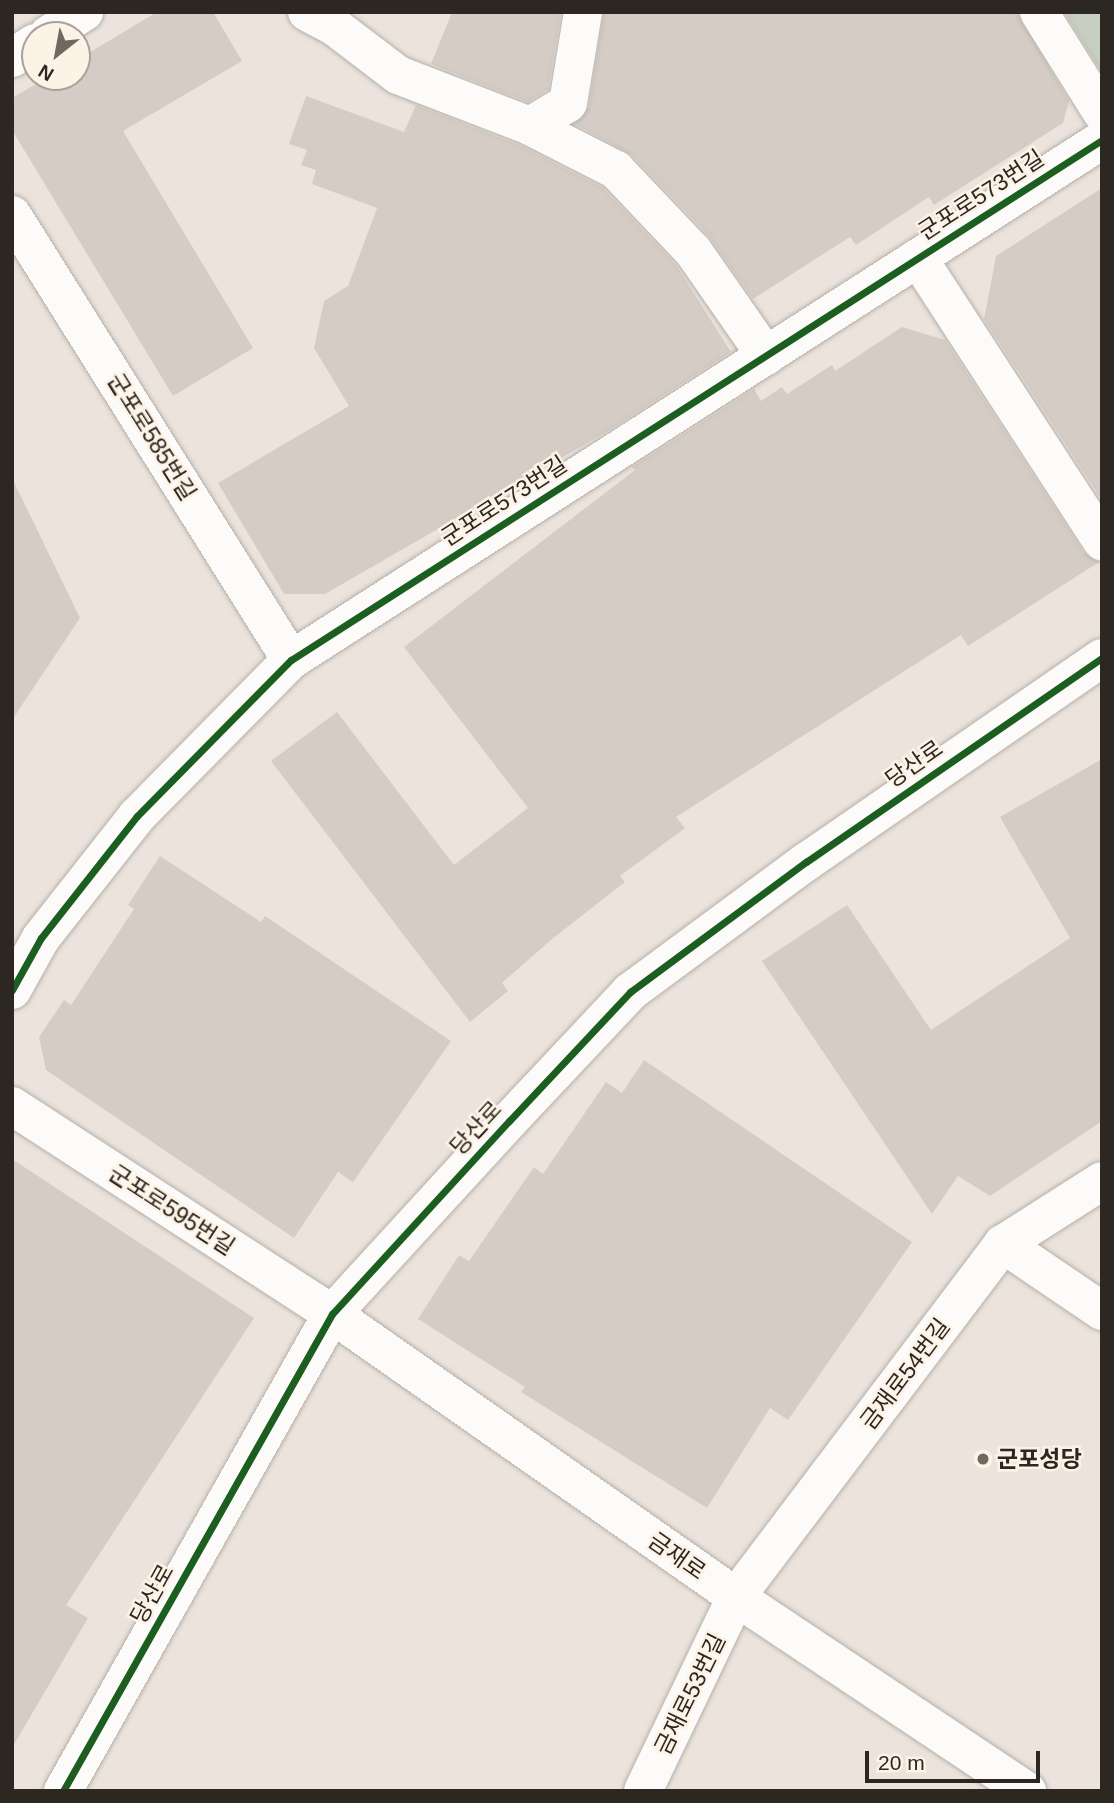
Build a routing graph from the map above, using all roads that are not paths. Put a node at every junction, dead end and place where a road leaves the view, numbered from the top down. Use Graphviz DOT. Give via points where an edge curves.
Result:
graph roads {
  1 [pos="307,12"];
  2 [pos="583,12"];
  3 [pos="1039,12"];
  4 [pos="1102,113"];
  5 [pos="530,126"];
  6 [pos="1102,140"];
  7 [pos="12,215"];
  8 [pos="918,258"];
  9 [pos="765,356"];
  10 [pos="1102,541"];
  11 [pos="1102,658"];
  12 [pos="291,660"];
  13 [pos="12,990"];
  14 [pos="12,1106"];
  15 [pos="1102,1181"];
  16 [pos="1003,1244"];
  17 [pos="1102,1311"];
  18 [pos="332,1314"];
  19 [pos="736,1597"];
  20 [pos="63,1791"];
  21 [pos="643,1791"];
  22 [pos="1027,1791"];
  1 -- 5 [label="street" via="335,27 398,75"];
  2 -- 5 [label="street" via="568,103"];
  3 -- 4 [label="street"];
  5 -- 9 [label="street" via="616,170 693,251"];
  6 -- 8 [label="street, 군포로573번길"];
  7 -- 12 [label="street, 군포로585번길"];
  8 -- 9 [label="street, 군포로573번길"];
  8 -- 10 [label="street"];
  9 -- 12 [label="street, 군포로573번길"];
  11 -- 18 [label="street, 당산로" via="806,862 630,992"];
  12 -- 13 [label="street, 군포로573번길" via="136,816 41,938"];
  14 -- 18 [label="street, 군포로595번길"];
  15 -- 16 [label="street, 금재로54번길"];
  16 -- 17 [label="street"];
  16 -- 19 [label="street, 금재로54번길"];
  18 -- 19 [label="street, 금재로"];
  18 -- 20 [label="street, 당산로"];
  19 -- 21 [label="street, 금재로53번길"];
  19 -- 22 [label="street, 금재로"];
}
